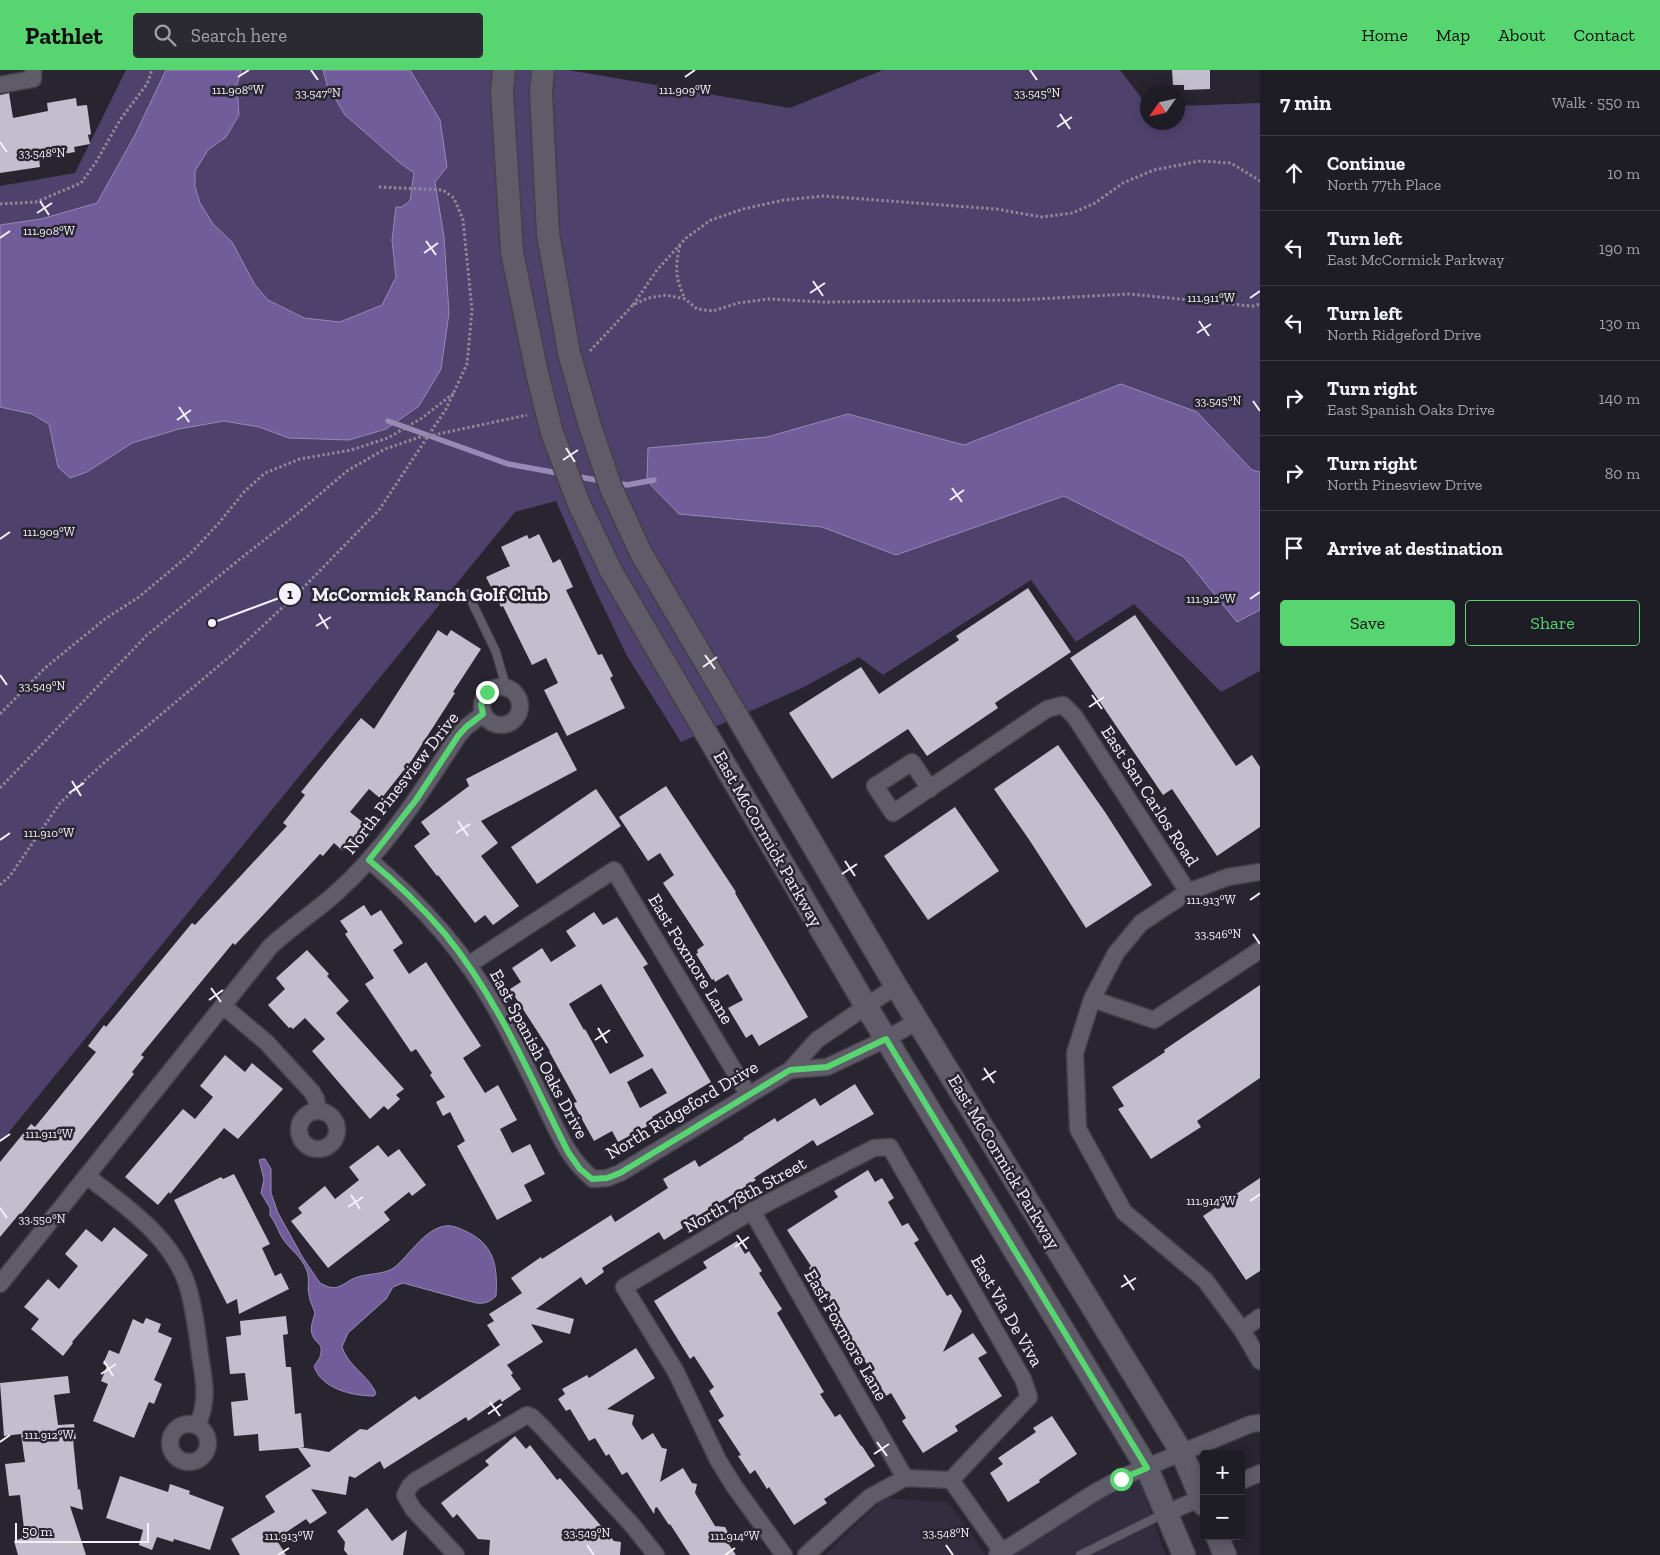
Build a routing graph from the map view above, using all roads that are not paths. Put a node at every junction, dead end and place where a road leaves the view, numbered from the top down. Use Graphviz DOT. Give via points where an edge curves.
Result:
graph roads {
  1 [pos="504,70"];
  2 [pos="543,70"];
  3 [pos="33,74"];
  4 [pos="0,85"];
  5 [pos="468,594"];
  6 [pos="506,687"];
  7 [pos="483,714"];
  8 [pos="930,789"];
  9 [pos="369,860"];
  10 [pos="1260,872"];
  11 [pos="1188,892"];
  12 [pos="1260,950"];
  13 [pos="468,965"];
  14 [pos="896,986"];
  15 [pos="1092,999"];
  16 [pos="223,1006"];
  17 [pos="866,1006"];
  18 [pos="918,1021"];
  19 [pos="886,1039"];
  20 [pos="790,1070"];
  21 [pos="748,1094"];
  22 [pos="318,1111"];
  23 [pos="890,1147"];
  24 [pos="87,1176"];
  25 [pos="592,1179"];
  26 [pos="752,1211"];
  27 [pos="0,1284"];
  28 [pos="1260,1317"];
  29 [pos="1242,1330"];
  30 [pos="1260,1361"];
  31 [pos="1260,1422"];
  32 [pos="197,1425"];
  33 [pos="1182,1453"];
  34 [pos="1147,1468"];
  35 [pos="1260,1473"];
  36 [pos="905,1478"];
  37 [pos="1245,1479"];
  38 [pos="951,1480"];
  39 [pos="1201,1495"];
  40 [pos="1200,1501"];
  41 [pos="1166,1513"];
  42 [pos="1218,1540"];
  43 [pos="1001,1554"];
  44 [pos="456,1555"];
  45 [pos="656,1555"];
  46 [pos="784,1555"];
  47 [pos="806,1555"];
  48 [pos="1080,1555"];
  49 [pos="1184,1555"];
  50 [pos="1224,1555"];
  1 -- 17 [label="main road, East McCormick Parkway" via="502,92 512,252 552,433 579,504 610,571"];
  2 -- 14 [label="main road, East McCormick Parkway" via="541,92 548,234 569,353 611,488 641,553"];
  3 -- 4 [label="street"];
  5 -- 6 [label="lane" via="496,652"];
  6 -- 7 [label="street, North Pinesview Drive" via="487,692 481,704"];
  6 -- 7 [label="street, North Pinesview Drive" via="520,701 516,719 500,726 488,721"];
  7 -- 9 [label="street, North Pinesview Drive" via="458,736 416,800"];
  8 -- 11 [label="street, East San Carlos Road" via="1047,709 1062,705 1075,717"];
  9 -- 13 [label="street, East Spanish Oaks Drive" via="416,902"];
  9 -- 16 [label="street, North Pinesview Drive" via="336,893 270,946"];
  10 -- 11 [label="street" via="1228,878"];
  11 -- 15 [label="street" via="1141,923 1116,953"];
  12 -- 15 [label="street" via="1154,1020"];
  13 -- 21 [label="street, East Foxmore Lane" via="614,870"];
  13 -- 25 [label="street, East Spanish Oaks Drive" via="494,1006 568,1152"];
  14 -- 17 [label="street, North Ridgeford Drive"];
  14 -- 18 [label="main road, East McCormick Parkway"];
  15 -- 29 [label="street" via="1075,1053 1078,1129 1124,1212 1205,1280"];
  16 -- 22 [label="street" via="266,1042 298,1077 316,1099"];
  16 -- 24 [label="street, North Pinesview Drive"];
  17 -- 19 [label="main road, East McCormick Parkway"];
  17 -- 20 [label="street, North Ridgeford Drive" via="817,1040"];
  18 -- 19 [label="street, North Ridgeford Drive"];
  18 -- 33 [label="main road, East McCormick Parkway"];
  19 -- 20 [label="street, North Ridgeford Drive" via="827,1067"];
  19 -- 34 [label="main road, East McCormick Parkway"];
  20 -- 21 [label="street, North Ridgeford Drive"];
  21 -- 25 [label="street, North Ridgeford Drive" via="620,1173"];
  23 -- 26 [label="street, North 78th Street" via="874,1148"];
  23 -- 38 [label="street, East Via De Viva" via="1023,1379 1029,1397"];
  24 -- 27 [label="street, North Pinesview Drive"];
  24 -- 32 [label="street" via="152,1229 181,1270 193,1308 205,1392 203,1415"];
  26 -- 36 [label="street, East Foxmore Lane"];
  26 -- 46 [label="street, North 78th Street" via="624,1288 676,1372 718,1460"];
  28 -- 29 [label="street"];
  29 -- 30 [label="street"];
  31 -- 33 [label="street"];
  33 -- 34 [label="street"];
  33 -- 39 [label="main road, East McCormick Parkway"];
  34 -- 41 [label="main road, East McCormick Parkway"];
  34 -- 43 [label="street" via="1094,1493"];
  35 -- 37 [label="street"];
  36 -- 38 [label="street"];
  36 -- 47 [label="street" via="870,1498"];
  38 -- 43 [label="street"];
  40 -- 41 [label="street"];
  41 -- 48 [label="lane"];
  41 -- 49 [label="main road, East McCormick Parkway"];
  42 -- 50 [label="main road"];
  44 -- 45 [label="street" via="413,1509 405,1495 415,1481 527,1416 543,1428"];
}
